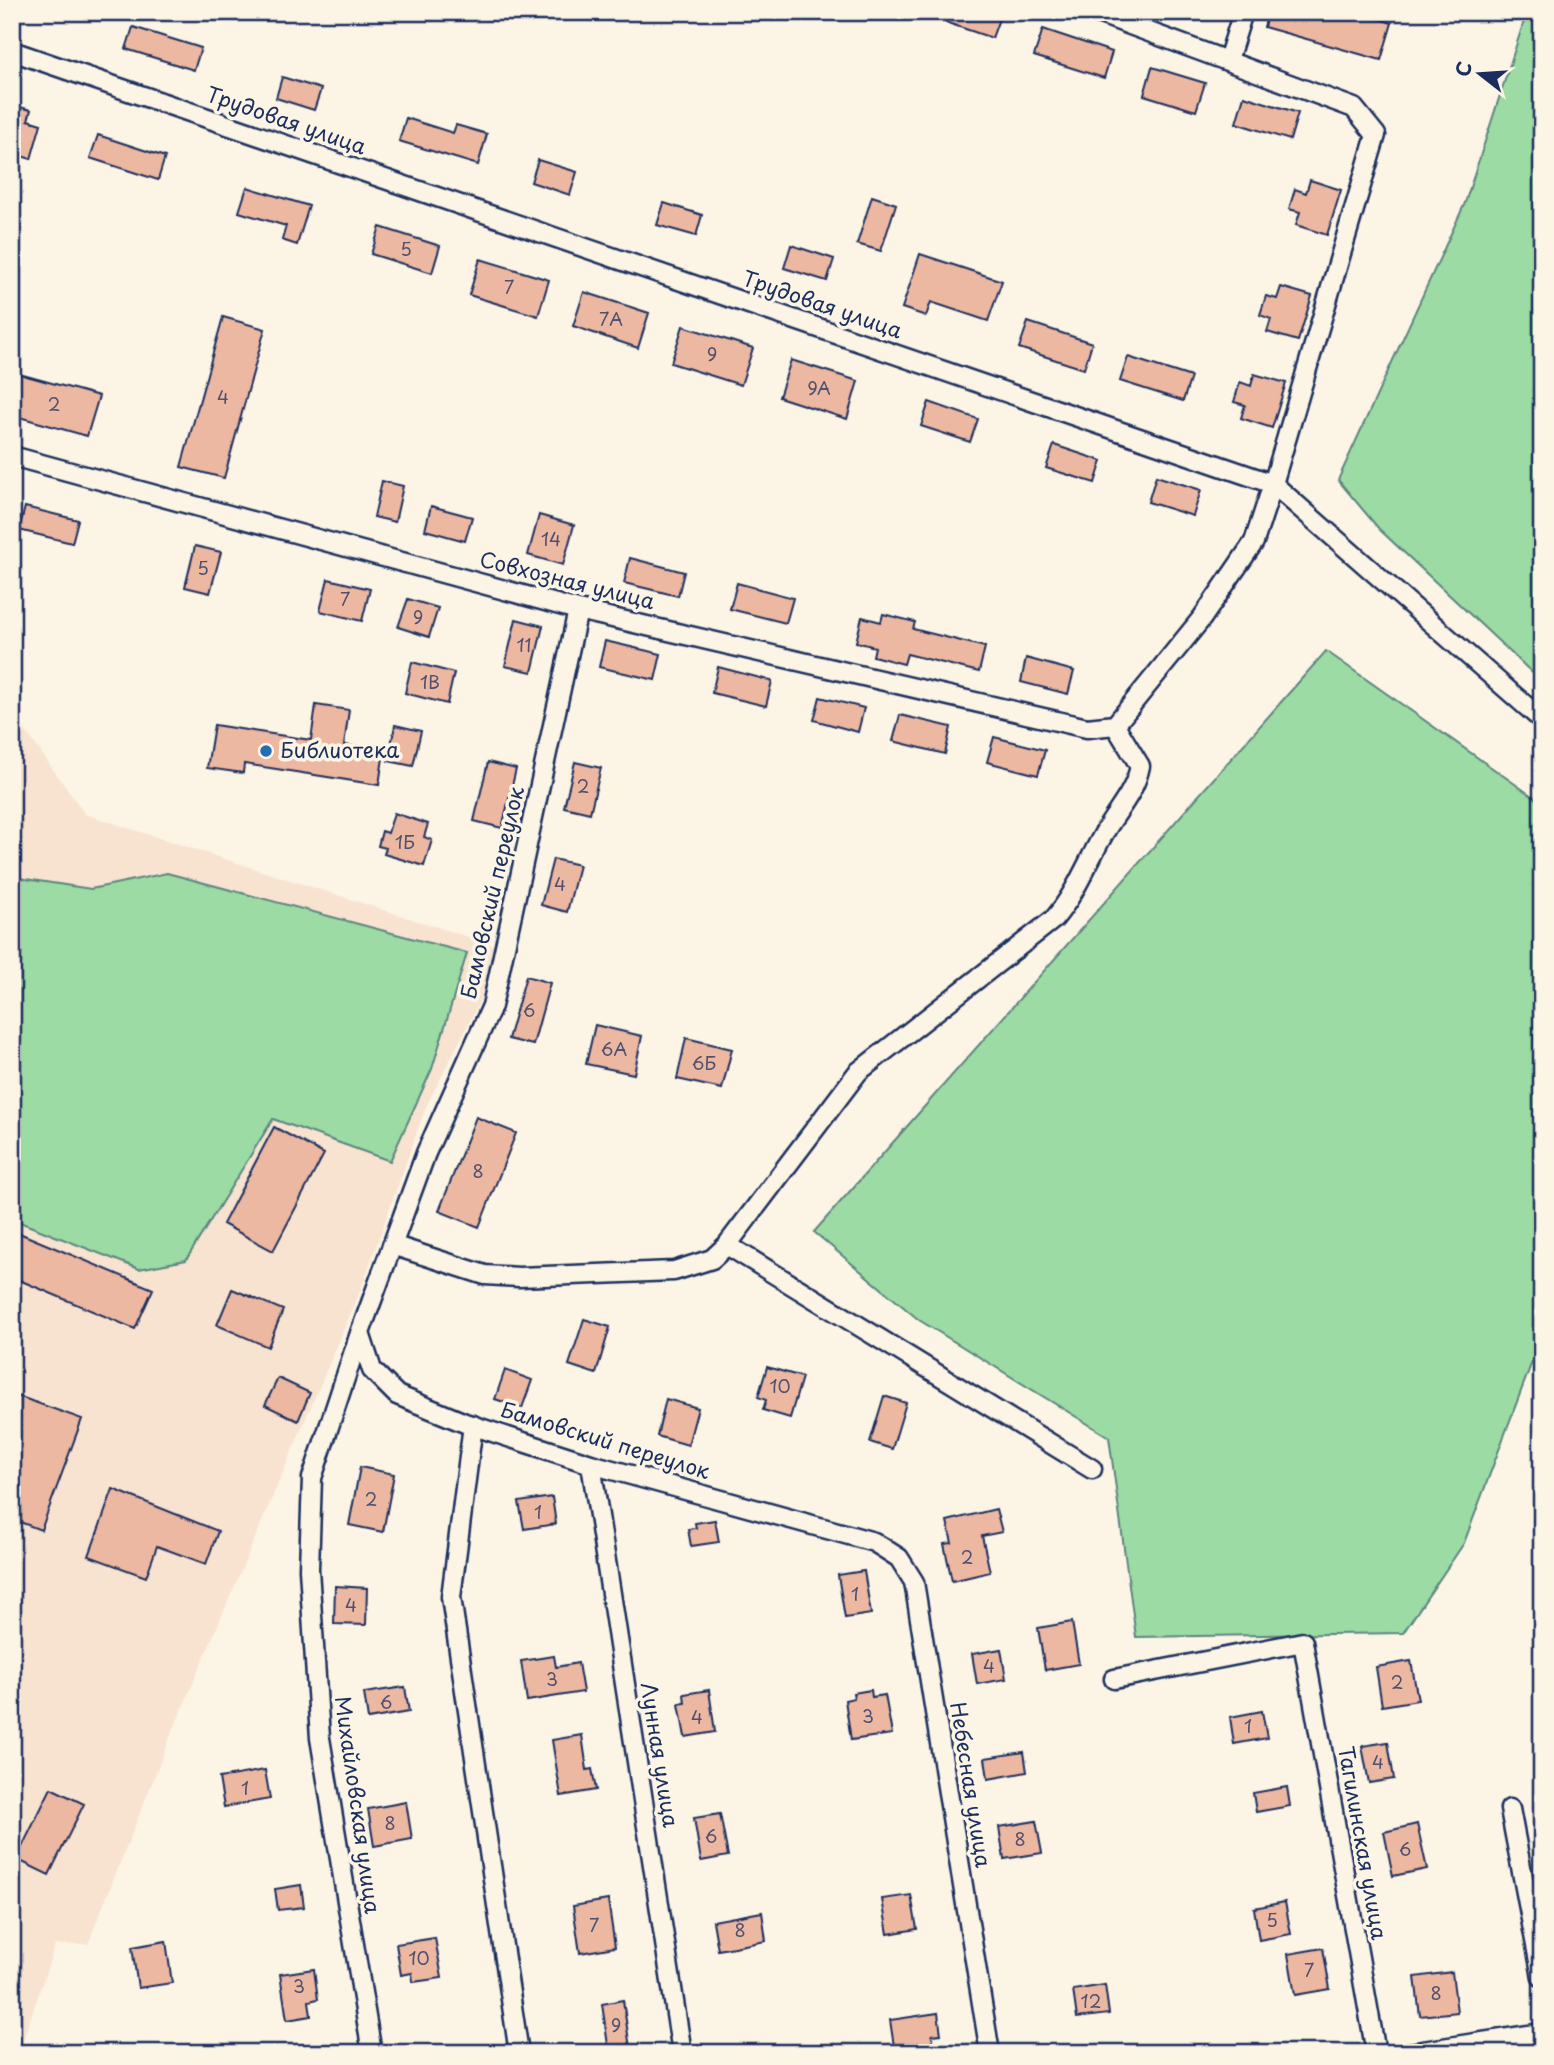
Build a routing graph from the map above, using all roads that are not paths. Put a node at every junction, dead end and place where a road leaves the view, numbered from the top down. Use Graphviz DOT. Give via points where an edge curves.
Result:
graph roads {
  1 [pos="1095,12"];
  2 [pos="1243,12"];
  3 [pos="12,51"];
  4 [pos="1228,60"];
  5 [pos="12,456"];
  6 [pos="1273,484"];
  7 [pos="578,610"];
  8 [pos="1542,720"];
  9 [pos="1115,725"];
  10 [pos="392,1245"];
  11 [pos="727,1245"];
  12 [pos="360,1334"];
  13 [pos="473,1425"];
  14 [pos="591,1464"];
  15 [pos="1091,1469"];
  16 [pos="312,1478"];
  17 [pos="874,1542"];
  18 [pos="1114,1679"];
  19 [pos="1510,1809"];
  20 [pos="1542,1977"];
  21 [pos="1541,2039"];
  22 [pos="372,2053"];
  23 [pos="519,2053"];
  24 [pos="682,2053"];
  25 [pos="990,2053"];
  26 [pos="1376,2053"];
  27 [pos="1409,2053"];
  1 -- 4 [label="street"];
  2 -- 4 [label="street"];
  3 -- 6 [label="street, Трудовая улица"];
  4 -- 6 [label="street" via="1354,108 1376,135"];
  5 -- 7 [label="street, Совхозная улица"];
  6 -- 8 [label="street"];
  6 -- 9 [label="street" via="1254,542 1202,618"];
  7 -- 9 [label="street, Совхозная улица" via="1087,728"];
  7 -- 10 [label="street, Бамовский переулок" via="492,1006 445,1107"];
  9 -- 11 [label="street" via="1140,766 1137,786 1107,829 1067,904 1054,919 858,1072"];
  10 -- 11 [label="street" via="485,1275 519,1277 674,1271 712,1259"];
  10 -- 12 [label="street, Бамовский переулок"];
  11 -- 15 [label="street"];
  12 -- 13 [label="street, Бамовский переулок" via="372,1370 397,1395"];
  12 -- 16 [label="street, Бамовский переулок"];
  13 -- 14 [label="street, Бамовский переулок"];
  13 -- 23 [label="street" via="451,1597"];
  14 -- 17 [label="street, Бамовский переулок"];
  14 -- 24 [label="street, Лунная улица"];
  16 -- 22 [label="street, Михайловская улица" via="309,1569 320,1738"];
  17 -- 25 [label="street, Небесная улица" via="900,1558 914,1582"];
  18 -- 26 [label="street, Тагилинская улица" via="1303,1642"];
  19 -- 20 [label="street"];
  21 -- 27 [label="street"];
}
